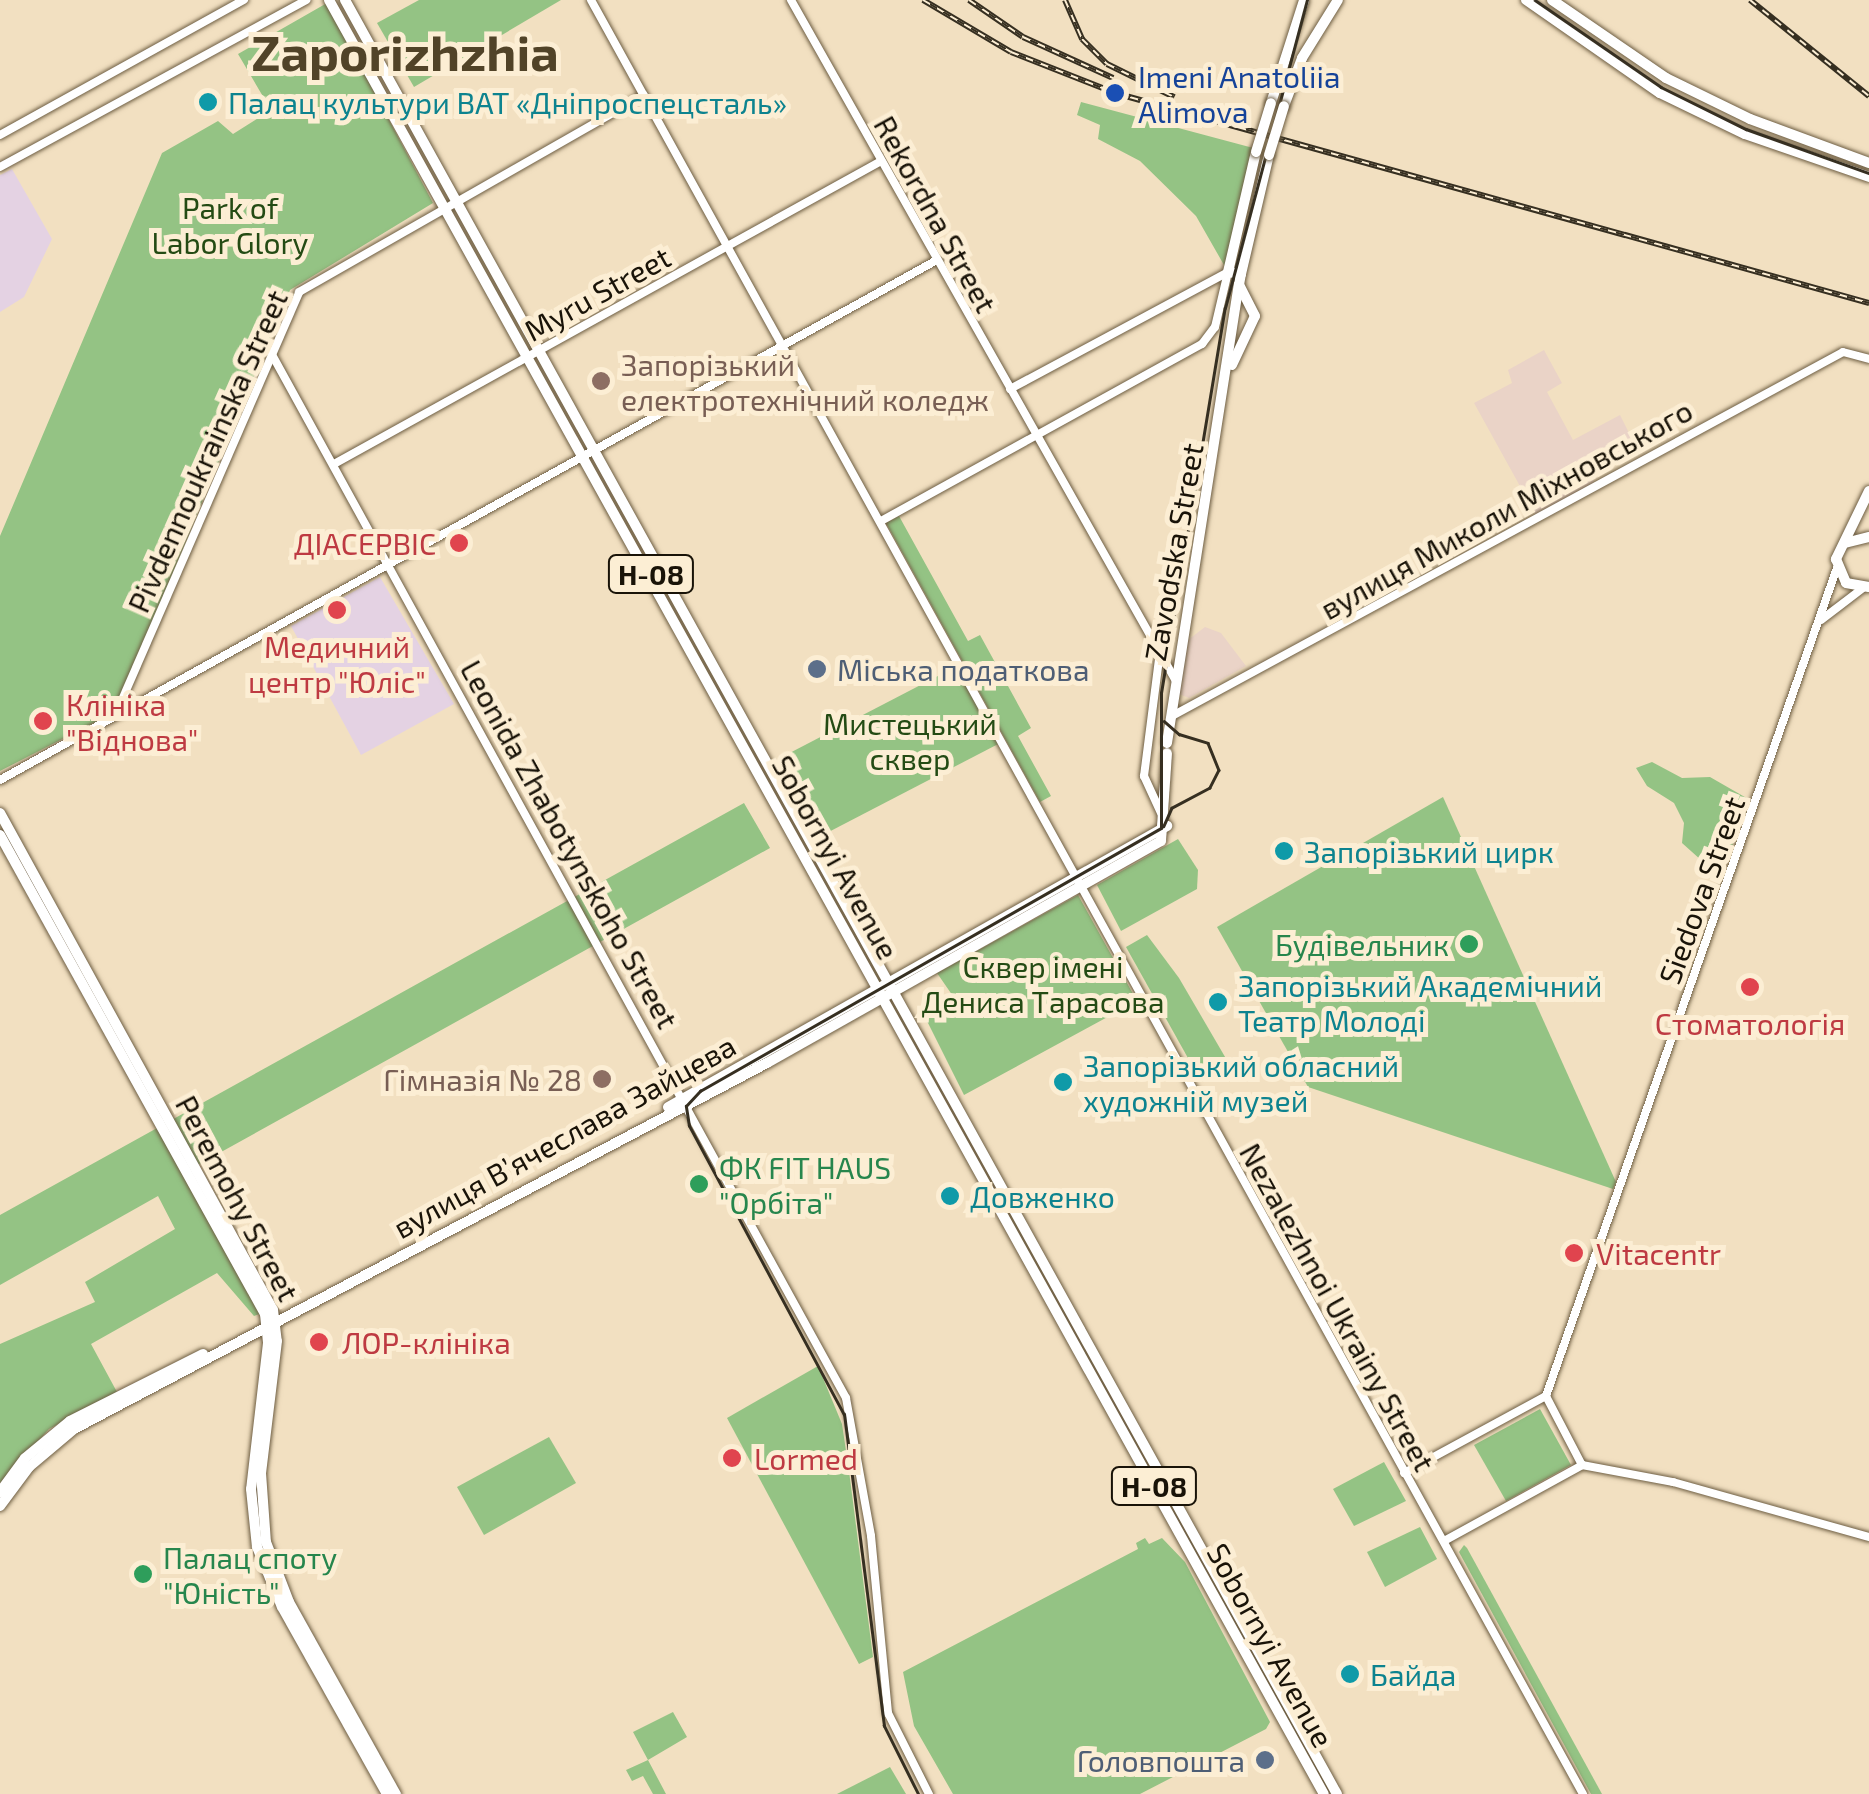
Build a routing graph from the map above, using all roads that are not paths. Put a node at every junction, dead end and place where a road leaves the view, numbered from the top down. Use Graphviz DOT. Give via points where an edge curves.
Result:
graph roads {
  1 [pos="244,0"];
  2 [pos="306,0"];
  3 [pos="329,0"];
  4 [pos="345,0"];
  5 [pos="591,0"];
  6 [pos="791,0"];
  7 [pos="1304,0"];
  8 [pos="1338,0"];
  9 [pos="1526,0"];
  10 [pos="1552,0"];
  11 [pos="644,95"];
  12 [pos="0,135"];
  13 [pos="1262,153"];
  14 [pos="881,161"];
  15 [pos="1869,162"];
  16 [pos="0,167"];
  17 [pos="1869,177"];
  18 [pos="449,202"];
  19 [pos="728,246"];
  20 [pos="935,261"];
  21 [pos="1236,277"];
  22 [pos="784,348"];
  23 [pos="270,352"];
  24 [pos="534,352"];
  25 [pos="1869,359"];
  26 [pos="1229,370"];
  27 [pos="1010,389"];
  28 [pos="1036,438"];
  29 [pos="592,454"];
  30 [pos="334,464"];
  31 [pos="1869,493"];
  32 [pos="881,521"];
  33 [pos="1869,537"];
  34 [pos="1844,543"];
  35 [pos="388,563"];
  36 [pos="1837,568"];
  37 [pos="1866,587"];
  38 [pos="1821,620"];
  39 [pos="1159,658"];
  40 [pos="1176,681"];
  41 [pos="115,716"];
  42 [pos="1168,718"];
  43 [pos="0,780"];
  44 [pos="0,813"];
  45 [pos="1163,825"];
  46 [pos="0,835"];
  47 [pos="1161,841"];
  48 [pos="1082,882"];
  49 [pos="887,989"];
  50 [pos="687,1101"];
  51 [pos="272,1325"];
  52 [pos="1546,1396"];
  53 [pos="1582,1466"];
  54 [pos="1404,1473"];
  55 [pos="0,1492"];
  56 [pos="0,1506"];
  57 [pos="1869,1537"];
  58 [pos="1444,1541"];
  59 [pos="264,1554"];
  60 [pos="1205,1559"];
  61 [pos="1204,1575"];
  62 [pos="1290,1722"];
  63 [pos="387,1794"];
  64 [pos="396,1794"];
  65 [pos="929,1794"];
  66 [pos="1324,1794"];
  67 [pos="1337,1794"];
  68 [pos="1583,1794"];
  1 -- 12 [label="street"];
  2 -- 16 [label="street"];
  3 -- 18 [label="main road, Sobornyi Avenue / Н-08"];
  4 -- 18 [label="main road, Sobornyi Avenue / Н-08"];
  5 -- 11 [label="street, Nezalezhnoi Ukrainy Street"];
  6 -- 14 [label="street, Rekordna Street"];
  7 -- 13 [label="main road, Zavodska Street, bridge"];
  8 -- 13 [label="main road, Zavodska Street, bridge" via="1302,58"];
  9 -- 17 [label="main road" via="1660,93 1745,134"];
  10 -- 15 [label="main road" via="1666,78 1750,119"];
  11 -- 18 [label="street, Pivdennoukrainska Street"];
  11 -- 19 [label="street, Nezalezhnoi Ukrainy Street"];
  13 -- 21 [label="main road, Zavodska Street"];
  14 -- 19 [label="street, Myru Street"];
  14 -- 20 [label="street, Rekordna Street"];
  18 -- 23 [label="street, Pivdennoukrainska Street" via="299,292"];
  18 -- 24 [label="main road, Sobornyi Avenue / Н-08"];
  19 -- 22 [label="street, Nezalezhnoi Ukrainy Street"];
  19 -- 24 [label="street, Myru Street"];
  20 -- 22 [label="street"];
  20 -- 27 [label="street, Rekordna Street"];
  21 -- 26 [label="main road, Zavodska Street"];
  21 -- 26 [label="main road, Zavodska Street" via="1255,316"];
  21 -- 27 [label="street"];
  21 -- 28 [label="street" via="1210,338"];
  22 -- 29 [label="street"];
  22 -- 32 [label="street, Nezalezhnoi Ukrainy Street"];
  23 -- 30 [label="street, Leonida Zhabotynskoho Street"];
  23 -- 41 [label="street, Pivdennoukrainska Street"];
  24 -- 29 [label="main road, Sobornyi Avenue / Н-08"];
  24 -- 30 [label="street, Myru Street"];
  25 -- 42 [label="street, вулиця Миколи Міхновського" via="1843,352"];
  26 -- 40 [label="main road, Zavodska Street"];
  27 -- 28 [label="street, Rekordna Street"];
  28 -- 32 [label="street"];
  28 -- 39 [label="street, Rekordna Street"];
  29 -- 35 [label="street"];
  29 -- 49 [label="main road, Sobornyi Avenue / Н-08"];
  30 -- 35 [label="street, Leonida Zhabotynskoho Street"];
  31 -- 34 [label="main road"];
  32 -- 48 [label="street, Nezalezhnoi Ukrainy Street"];
  33 -- 34 [label="main road"];
  34 -- 36 [label="main road"];
  35 -- 41 [label="street"];
  35 -- 50 [label="street, Leonida Zhabotynskoho Street"];
  36 -- 37 [label="main road" via="1846,582"];
  36 -- 38 [label="street, Siedova Street"];
  37 -- 38 [label="street"];
  38 -- 52 [label="street, Siedova Street"];
  39 -- 40 [label="street, Rekordna Street"];
  39 -- 45 [label="street" via="1144,776"];
  40 -- 42 [label="main road, Zavodska Street"];
  41 -- 43 [label="street"];
  42 -- 45 [label="main road, Zavodska Street"];
  44 -- 51 [label="main road, Peremohy Street"];
  45 -- 47 [label="main road, Zavodska Street"];
  45 -- 48 [label="main road, вулиця Вʼячеслава Зайцева"];
  46 -- 51 [label="main road, Peremohy Street"];
  47 -- 48 [label="main road, вулиця Вʼячеслава Зайцева"];
  48 -- 49 [label="main road, вулиця Вʼячеслава Зайцева"];
  48 -- 54 [label="street, Nezalezhnoi Ukrainy Street"];
  49 -- 50 [label="main road, вулиця Вʼячеслава Зайцева"];
  49 -- 60 [label="main road, Sobornyi Avenue / Н-08"];
  49 -- 61 [label="main road, Sobornyi Avenue / Н-08"];
  50 -- 51 [label="main road, вулиця Вʼячеслава Зайцева"];
  50 -- 65 [label="street, Leonida Zhabotynskoho Street" via="846,1398 871,1536 888,1713"];
  51 -- 55 [label="main road, вулиця Вʼячеслава Зайцева" via="70,1421 25,1458"];
  51 -- 56 [label="main road, вулиця Вʼячеслава Зайцева" via="74,1429 29,1467"];
  51 -- 59 [label="main road, Peremohy Street" via="252,1489"];
  52 -- 53 [label="street"];
  52 -- 54 [label="street"];
  53 -- 57 [label="street" via="1797,1514"];
  53 -- 58 [label="street"];
  54 -- 58 [label="street, Nezalezhnoi Ukrainy Street"];
  58 -- 68 [label="street, Nezalezhnoi Ukrainy Street"];
  59 -- 63 [label="main road, Peremohy Street"];
  59 -- 64 [label="main road, Peremohy Street"];
  60 -- 61 [label="main road"];
  60 -- 62 [label="main road, Sobornyi Avenue / Н-08"];
  61 -- 62 [label="main road, Sobornyi Avenue / Н-08"];
  62 -- 66 [label="main road, Sobornyi Avenue / Н-08"];
  62 -- 67 [label="main road, Sobornyi Avenue / Н-08"];
}
